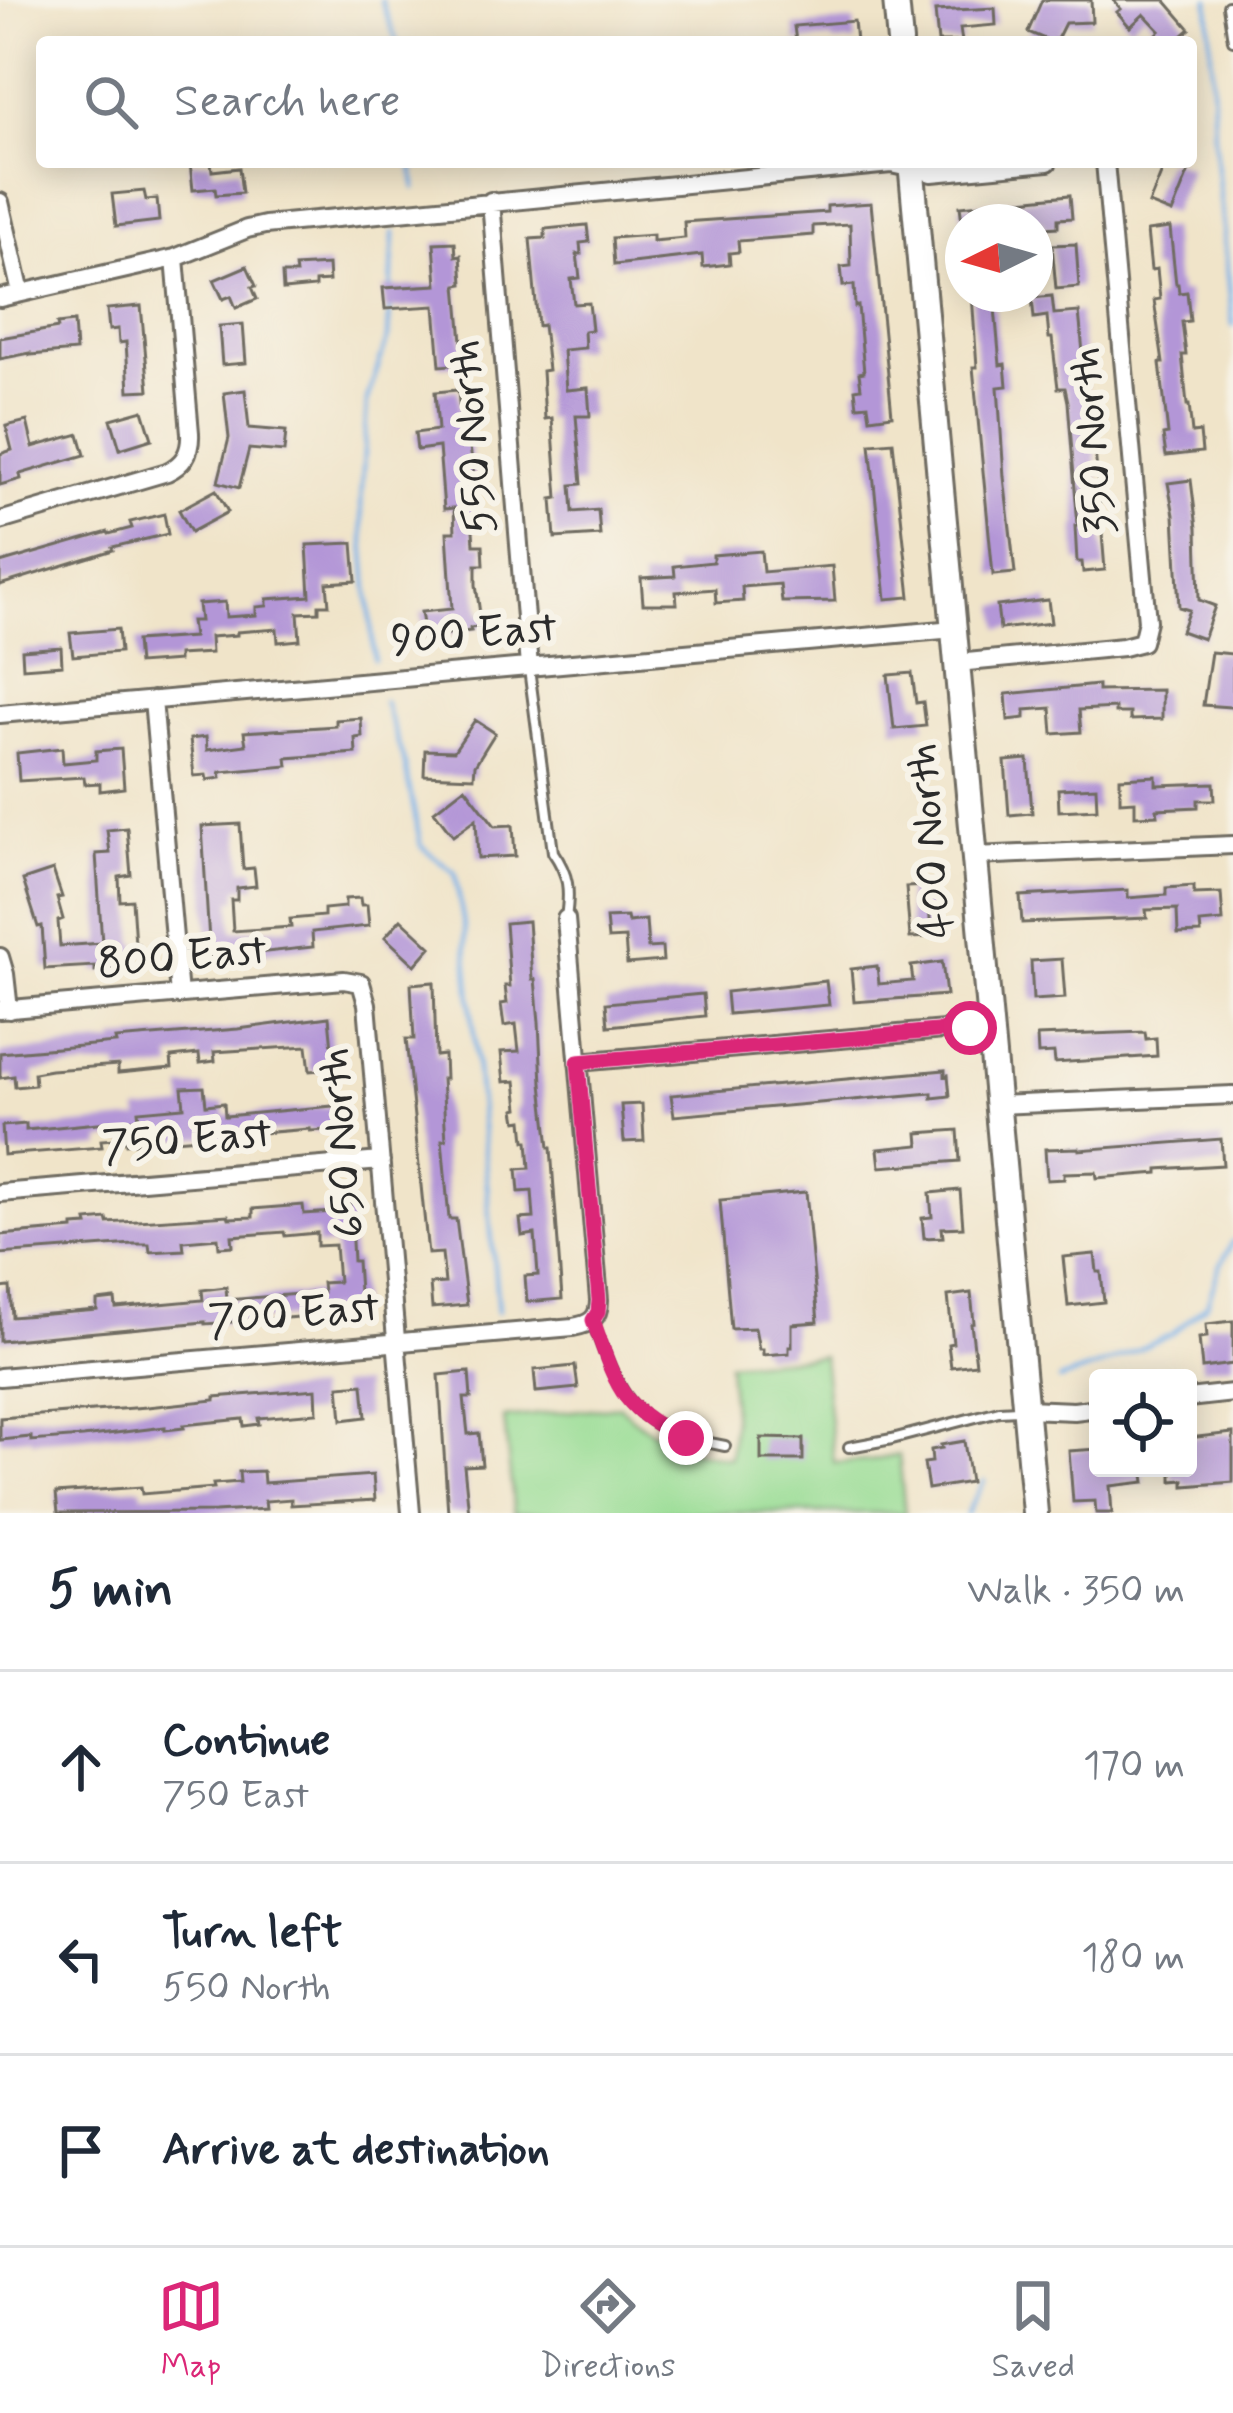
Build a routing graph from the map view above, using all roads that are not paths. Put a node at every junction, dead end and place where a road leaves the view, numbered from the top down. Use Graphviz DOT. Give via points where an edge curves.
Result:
graph roads {
  1 [pos="896,0"];
  2 [pos="1233,6"];
  3 [pos="899,36"];
  4 [pos="1233,40"];
  5 [pos="848,168"];
  6 [pos="911,168"];
  7 [pos="919,168"];
  8 [pos="985,168"];
  9 [pos="1106,168"];
  10 [pos="491,201"];
  11 [pos="0,202"];
  12 [pos="175,257"];
  13 [pos="21,293"];
  14 [pos="0,298"];
  15 [pos="0,521"];
  16 [pos="954,629"];
  17 [pos="957,663"];
  18 [pos="530,667"];
  19 [pos="153,700"];
  20 [pos="0,714"];
  21 [pos="1233,845"];
  22 [pos="974,856"];
  23 [pos="566,919"];
  24 [pos="0,957"];
  25 [pos="361,983"];
  26 [pos="179,995"];
  27 [pos="4,1010"];
  28 [pos="990,1026"];
  29 [pos="578,1062"];
  30 [pos="1233,1095"];
  31 [pos="998,1105"];
  32 [pos="381,1161"];
  33 [pos="0,1193"];
  34 [pos="593,1320"];
  35 [pos="396,1342"];
  36 [pos="0,1376"];
  37 [pos="1233,1393"];
  38 [pos="1197,1396"];
  39 [pos="1025,1409"];
  40 [pos="1089,1410"];
  41 [pos="725,1447"];
  42 [pos="849,1447"];
  43 [pos="411,1513"];
  44 [pos="1035,1513"];
  1 -- 3 [label="main road"];
  2 -- 4 [label="lane"];
  5 -- 10 [label="street"];
  6 -- 16 [label="main road, 400 North"];
  7 -- 8 [label="street"];
  9 -- 17 [label="street, 350 North" via="1147,621 1142,642"];
  10 -- 12 [label="street" via="265,225"];
  10 -- 18 [label="street, 550 North"];
  11 -- 13 [label="street"];
  12 -- 13 [label="street"];
  12 -- 15 [label="street" via="190,446 182,462"];
  13 -- 14 [label="street"];
  16 -- 17 [label="main road, 400 North"];
  16 -- 18 [label="street, 900 East"];
  17 -- 22 [label="main road, 400 North"];
  18 -- 19 [label="street, 900 East"];
  18 -- 23 [label="lane" via="553,852 570,886"];
  19 -- 20 [label="street, 900 East"];
  19 -- 26 [label="street"];
  21 -- 22 [label="street"];
  22 -- 28 [label="main road, 400 North"];
  23 -- 29 [label="street"];
  24 -- 27 [label="street, 800 East"];
  25 -- 26 [label="street, 800 East"];
  25 -- 32 [label="street, 650 North"];
  26 -- 27 [label="street, 800 East"];
  28 -- 29 [label="street"];
  28 -- 31 [label="main road, 400 North"];
  29 -- 34 [label="street" via="599,1300"];
  30 -- 31 [label="street"];
  31 -- 39 [label="main road, 400 North"];
  32 -- 33 [label="street, 750 East"];
  32 -- 35 [label="street, 650 North"];
  34 -- 35 [label="street, 700 East"];
  34 -- 41 [label="lane" via="612,1375 645,1418"];
  35 -- 36 [label="street, 700 East"];
  35 -- 43 [label="street, 650 North"];
  37 -- 38 [label="street"];
  39 -- 40 [label="street"];
  39 -- 42 [label="lane"];
  39 -- 44 [label="main road, 400 North"];
}
